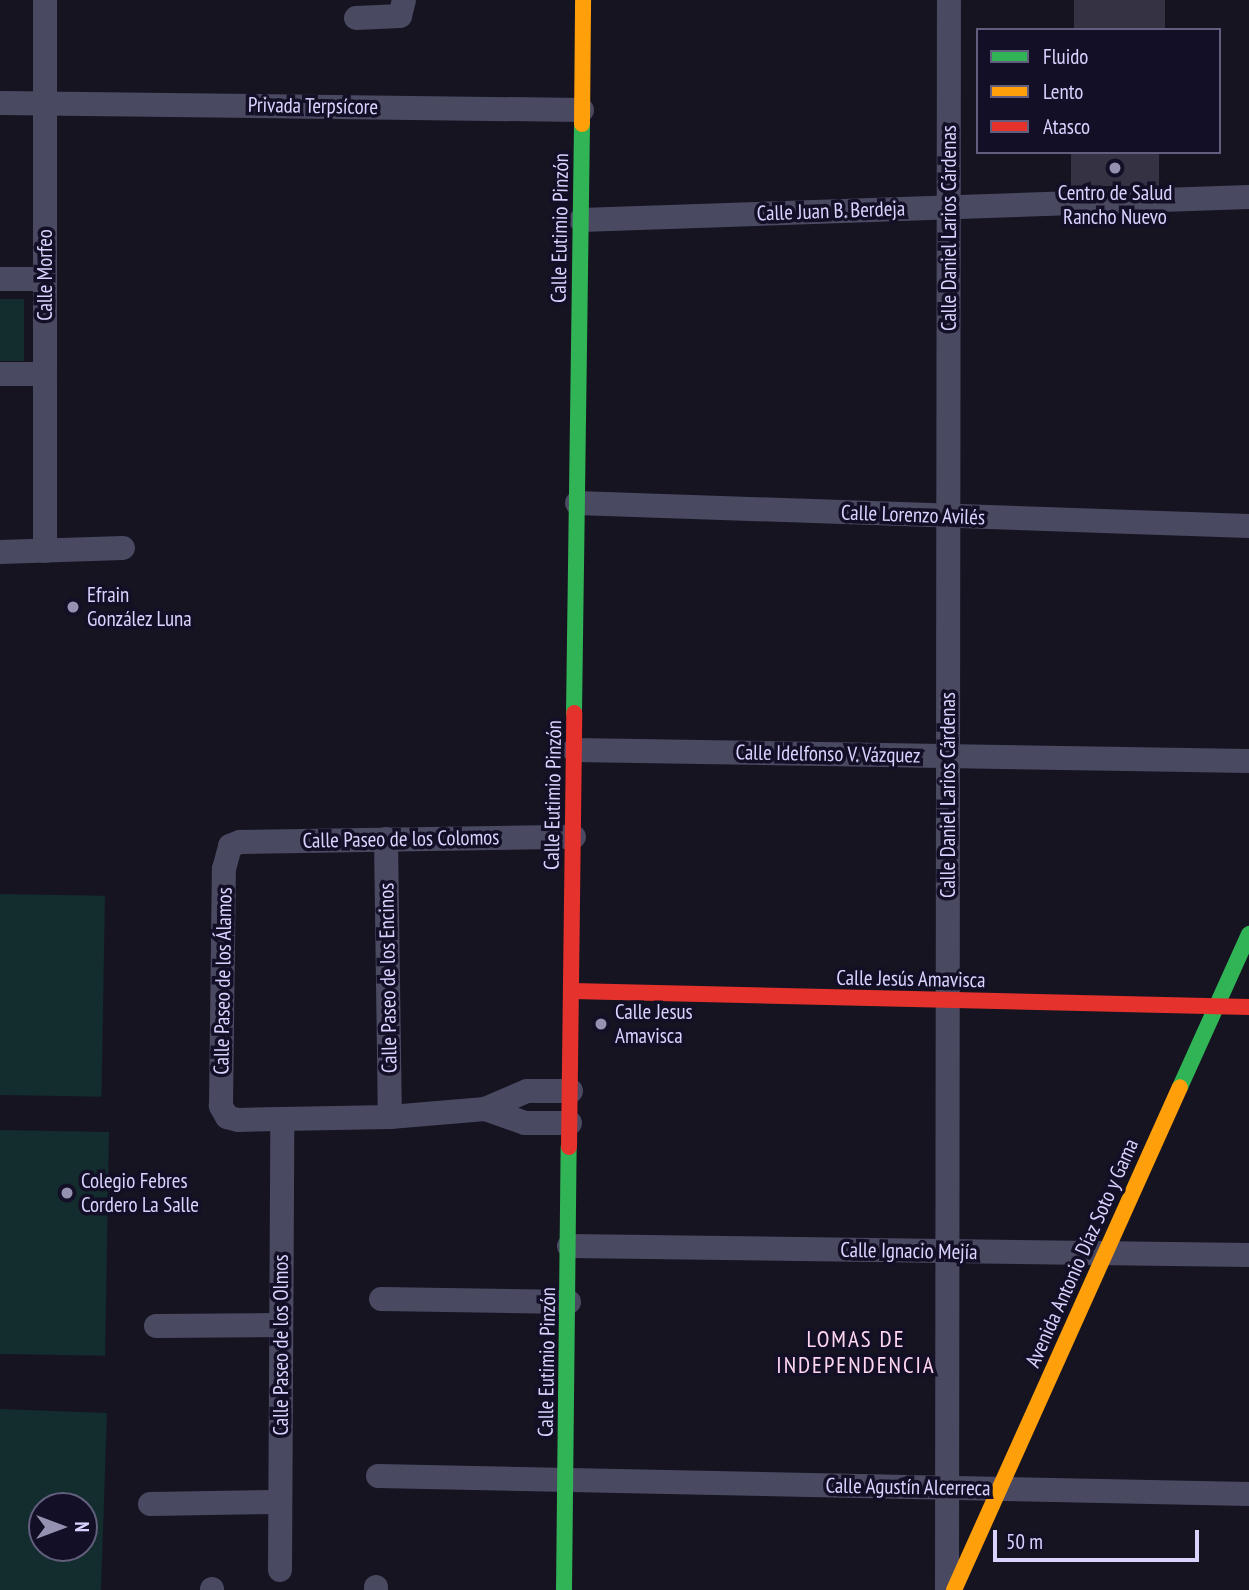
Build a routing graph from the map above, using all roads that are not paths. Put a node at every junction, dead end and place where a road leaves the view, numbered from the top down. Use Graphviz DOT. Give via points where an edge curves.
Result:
graph roads {
  1 [pos="45,0"];
  2 [pos="404,0"];
  3 [pos="583,0"];
  4 [pos="949,0"];
  5 [pos="356,19"];
  6 [pos="45,102"];
  7 [pos="0,103"];
  8 [pos="582,110"];
  9 [pos="1249,197"];
  10 [pos="949,207"];
  11 [pos="581,220"];
  12 [pos="0,279"];
  13 [pos="45,279"];
  14 [pos="0,374"];
  15 [pos="46,374"];
  16 [pos="577,503"];
  17 [pos="949,516"];
  18 [pos="1249,526"];
  19 [pos="123,548"];
  20 [pos="46,551"];
  21 [pos="0,552"];
  22 [pos="575,750"];
  23 [pos="948,756"];
  24 [pos="1249,761"];
  25 [pos="574,837"];
  26 [pos="386,839"];
  27 [pos="230,846"];
  28 [pos="1249,934"];
  29 [pos="572,991"];
  30 [pos="948,1001"];
  31 [pos="1216,1006"];
  32 [pos="1249,1007"];
  33 [pos="571,1091"];
  34 [pos="485,1108"];
  35 [pos="390,1117"];
  36 [pos="282,1120"];
  37 [pos="570,1123"];
  38 [pos="569,1246"];
  39 [pos="948,1251"];
  40 [pos="1105,1253"];
  41 [pos="1249,1255"];
  42 [pos="381,1299"];
  43 [pos="569,1301"];
  44 [pos="281,1325"];
  45 [pos="156,1326"];
  46 [pos="378,1476"];
  47 [pos="566,1480"];
  48 [pos="947,1488"];
  49 [pos="998,1489"];
  50 [pos="1249,1494"];
  51 [pos="280,1502"];
  52 [pos="150,1504"];
  53 [pos="280,1570"];
  54 [pos="564,1590"];
  55 [pos="947,1590"];
  56 [pos="954,1590"];
  1 -- 6 [label="street, Calle Morfeo"];
  2 -- 5 [label="street" via="400,16"];
  3 -- 8 [label="street, Calle Eutimio Pinzón"];
  4 -- 10 [label="street, Calle Daniel Larios Cárdenas"];
  6 -- 7 [label="street, Privada Terpsícore"];
  6 -- 8 [label="street, Privada Terpsícore"];
  6 -- 13 [label="street, Calle Morfeo"];
  8 -- 11 [label="street, Calle Eutimio Pinzón"];
  9 -- 10 [label="street, Calle Juan B. Berdeja"];
  10 -- 11 [label="street, Calle Juan B. Berdeja"];
  10 -- 17 [label="street, Calle Daniel Larios Cárdenas"];
  11 -- 16 [label="street, Calle Eutimio Pinzón"];
  12 -- 13 [label="street"];
  13 -- 15 [label="street, Calle Morfeo"];
  14 -- 15 [label="street"];
  15 -- 20 [label="street, Calle Morfeo"];
  16 -- 17 [label="street, Calle Lorenzo Avilés"];
  16 -- 22 [label="street, Calle Eutimio Pinzón"];
  17 -- 18 [label="street, Calle Lorenzo Avilés"];
  17 -- 23 [label="street, Calle Daniel Larios Cárdenas"];
  19 -- 20 [label="street"];
  20 -- 21 [label="street"];
  22 -- 23 [label="street, Calle Idelfonso V. Vázquez"];
  22 -- 25 [label="street, Calle Eutimio Pinzón"];
  23 -- 24 [label="street, Calle Idelfonso V. Vázquez"];
  23 -- 30 [label="street, Calle Daniel Larios Cárdenas"];
  25 -- 26 [label="street, Calle Paseo de los Colomos"];
  25 -- 29 [label="street, Calle Eutimio Pinzón"];
  26 -- 27 [label="street, Calle Paseo de los Colomos" via="240,842"];
  26 -- 35 [label="street, Calle Paseo de los Encinos"];
  27 -- 36 [label="street, Calle Paseo de los Álamos" via="223,897 221,1106 227,1117"];
  28 -- 31 [label="street, Avenida Antonio Díaz Soto y Gama"];
  29 -- 30 [label="street, Calle Jesús Amavisca"];
  29 -- 33 [label="street, Calle Eutimio Pinzón"];
  30 -- 31 [label="street, Calle Jesús Amavisca"];
  30 -- 39 [label="street, Calle Daniel Larios Cárdenas"];
  31 -- 32 [label="street, Calle Jesús Amavisca"];
  31 -- 40 [label="street, Avenida Antonio Díaz Soto y Gama"];
  33 -- 34 [label="street" via="527,1091"];
  33 -- 37 [label="street, Calle Eutimio Pinzón"];
  34 -- 35 [label="street"];
  34 -- 37 [label="street" via="525,1123"];
  35 -- 36 [label="street"];
  36 -- 44 [label="street, Calle Paseo de los Olmos"];
  37 -- 38 [label="street, Calle Eutimio Pinzón"];
  38 -- 39 [label="street, Calle Ignacio Mejía"];
  38 -- 43 [label="street, Calle Eutimio Pinzón"];
  39 -- 40 [label="street, Calle Ignacio Mejía"];
  39 -- 48 [label="street, Calle Daniel Larios Cárdenas"];
  40 -- 41 [label="street, Calle Ignacio Mejía"];
  40 -- 49 [label="street, Avenida Antonio Díaz Soto y Gama"];
  42 -- 43 [label="street"];
  43 -- 47 [label="street, Calle Eutimio Pinzón"];
  44 -- 45 [label="street"];
  44 -- 51 [label="street, Calle Paseo de los Olmos"];
  46 -- 47 [label="street, Calle Agustín Alcerreca"];
  47 -- 48 [label="street, Calle Agustín Alcerreca"];
  47 -- 54 [label="street, Calle Eutimio Pinzón"];
  48 -- 49 [label="street, Calle Agustín Alcerreca"];
  48 -- 55 [label="street, Calle Daniel Larios Cárdenas"];
  49 -- 50 [label="street, Calle Agustín Alcerreca"];
  49 -- 56 [label="street, Avenida Antonio Díaz Soto y Gama"];
  51 -- 52 [label="street"];
  51 -- 53 [label="street, Calle Paseo de los Olmos"];
}
